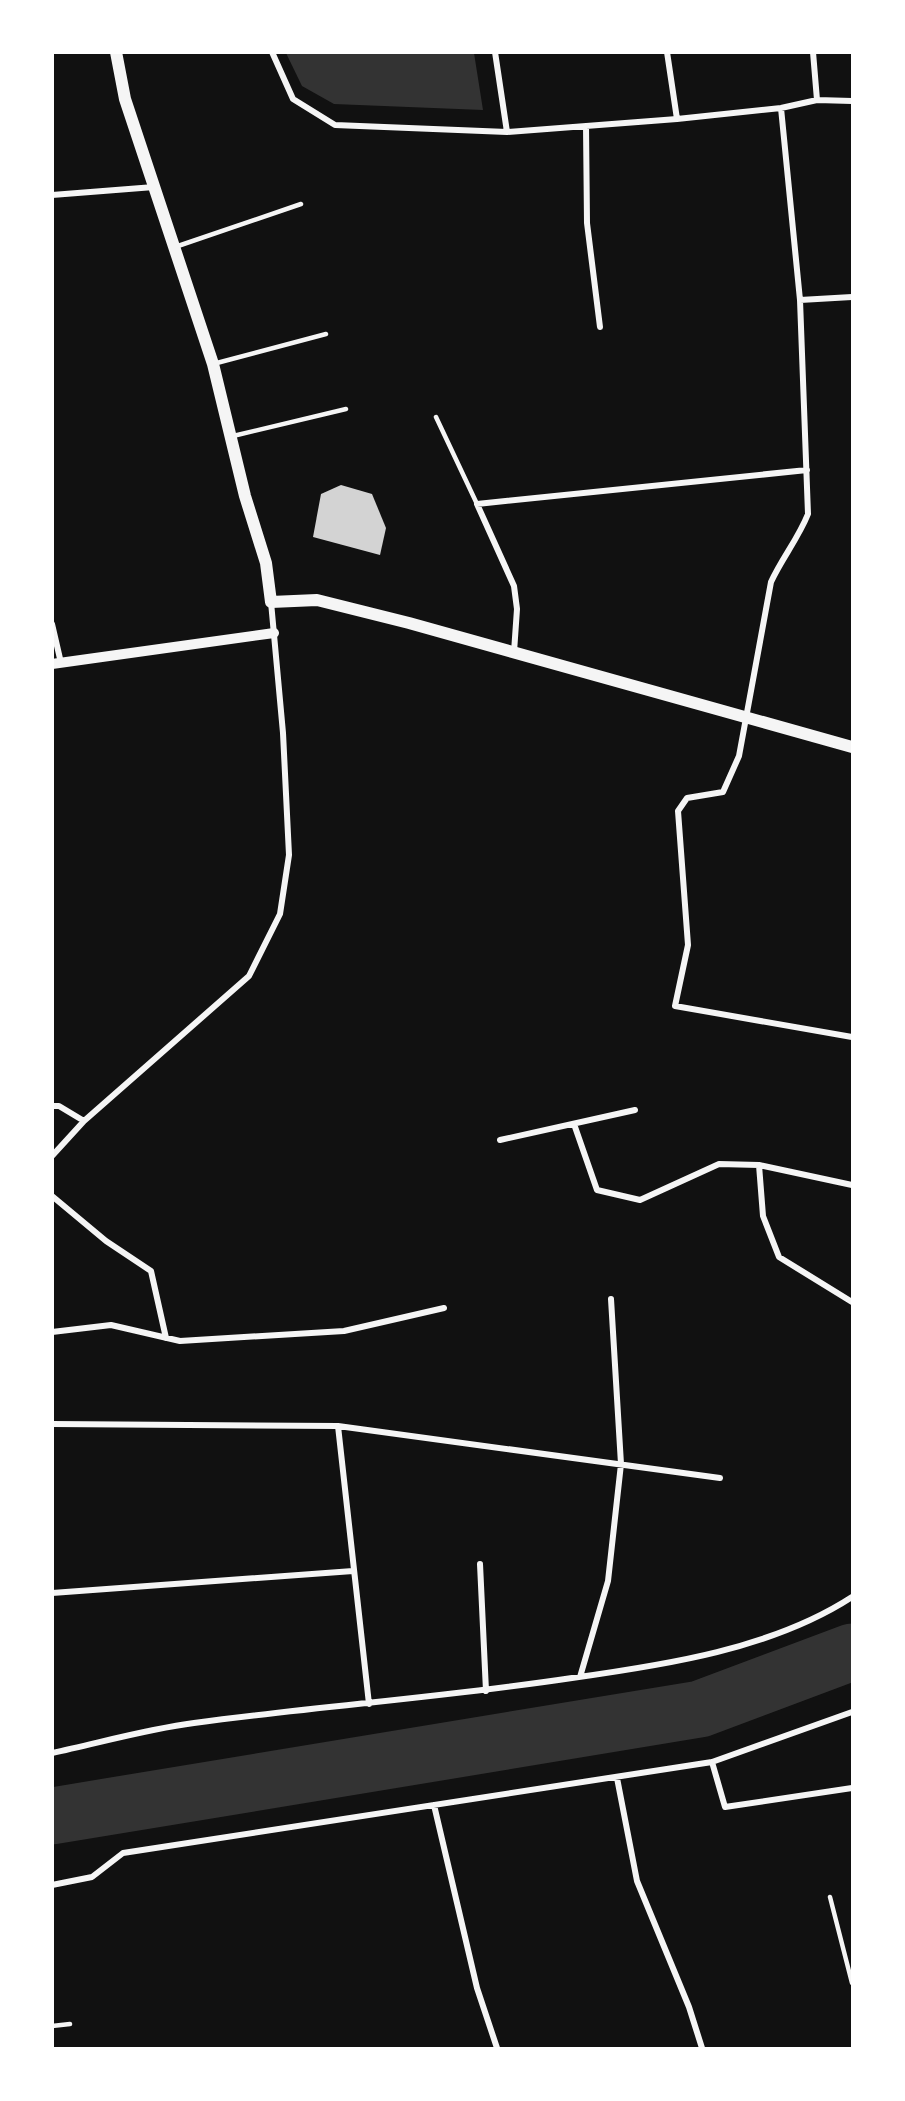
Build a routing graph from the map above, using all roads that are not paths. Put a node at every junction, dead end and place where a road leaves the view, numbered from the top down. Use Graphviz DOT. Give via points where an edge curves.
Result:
graph roads {
  1 [pos="116,52"];
  2 [pos="272,52"];
  3 [pos="495,52"];
  4 [pos="667,52"];
  5 [pos="813,52"];
  6 [pos="817,100"];
  7 [pos="852,101"];
  8 [pos="781,108"];
  9 [pos="678,120"];
  10 [pos="586,126"];
  11 [pos="507,132"];
  12 [pos="155,187"];
  13 [pos="52,195"];
  14 [pos="301,204"];
  15 [pos="175,247"];
  16 [pos="852,297"];
  17 [pos="800,300"];
  18 [pos="600,327"];
  19 [pos="326,334"];
  20 [pos="213,364"];
  21 [pos="345,409"];
  22 [pos="436,417"];
  23 [pos="230,437"];
  24 [pos="807,470"];
  25 [pos="477,504"];
  26 [pos="271,602"];
  27 [pos="52,624"];
  28 [pos="274,633"];
  29 [pos="514,652"];
  30 [pos="57,663"];
  31 [pos="746,717"];
  32 [pos="852,747"];
  33 [pos="852,1037"];
  34 [pos="52,1106"];
  35 [pos="635,1110"];
  36 [pos="84,1121"];
  37 [pos="574,1125"];
  38 [pos="500,1140"];
  39 [pos="52,1156"];
  40 [pos="759,1165"];
  41 [pos="852,1185"];
  42 [pos="52,1196"];
  43 [pos="611,1299"];
  44 [pos="852,1302"];
  45 [pos="444,1308"];
  46 [pos="52,1332"];
  47 [pos="166,1338"];
  48 [pos="52,1424"];
  49 [pos="338,1426"];
  50 [pos="621,1464"];
  51 [pos="720,1478"];
  52 [pos="480,1564"];
  53 [pos="353,1571"];
  54 [pos="52,1593"];
  55 [pos="852,1597"];
  56 [pos="580,1677"];
  57 [pos="486,1691"];
  58 [pos="369,1704"];
  59 [pos="852,1712"];
  60 [pos="52,1753"];
  61 [pos="712,1762"];
  62 [pos="617,1778"];
  63 [pos="852,1788"];
  64 [pos="434,1806"];
  65 [pos="52,1885"];
  66 [pos="830,1897"];
  67 [pos="852,1983"];
  68 [pos="70,2024"];
  69 [pos="52,2026"];
  70 [pos="497,2049"];
  71 [pos="702,2049"];
  1 -- 12 [label="main road" via="125,99"];
  2 -- 11 [label="street" via="293,99 334,125"];
  3 -- 11 [label="street"];
  4 -- 9 [label="street"];
  5 -- 6 [label="street"];
  6 -- 7 [label="street"];
  6 -- 8 [label="street"];
  8 -- 9 [label="street"];
  8 -- 17 [label="street"];
  9 -- 10 [label="street"];
  10 -- 11 [label="street"];
  10 -- 18 [label="street" via="587,223"];
  12 -- 13 [label="street"];
  12 -- 15 [label="main road"];
  14 -- 15 [label="lane"];
  15 -- 20 [label="main road"];
  16 -- 17 [label="street"];
  17 -- 24 [label="street"];
  19 -- 20 [label="lane"];
  20 -- 23 [label="main road"];
  21 -- 23 [label="lane"];
  22 -- 25 [label="lane"];
  23 -- 26 [label="main road" via="266,563"];
  24 -- 25 [label="street"];
  24 -- 31 [label="street" via="808,514 799,537 782,557 771,582"];
  25 -- 29 [label="street" via="514,586"];
  26 -- 28 [label="street"];
  26 -- 29 [label="main road" via="316,600"];
  27 -- 30 [label="street"];
  28 -- 30 [label="street"];
  28 -- 36 [label="street" via="289,855 280,914 249,976"];
  29 -- 31 [label="main road"];
  31 -- 32 [label="main road"];
  31 -- 33 [label="street" via="739,756 723,792 687,798 678,810 688,945 675,1006"];
  34 -- 36 [label="street"];
  35 -- 37 [label="street"];
  36 -- 39 [label="street"];
  37 -- 38 [label="street"];
  37 -- 40 [label="street" via="597,1190 640,1200 719,1164"];
  40 -- 41 [label="street"];
  40 -- 44 [label="street" via="763,1216 779,1257"];
  42 -- 47 [label="street" via="106,1241 151,1271"];
  43 -- 50 [label="street"];
  45 -- 47 [label="street" via="344,1331 180,1341"];
  46 -- 47 [label="street" via="111,1326"];
  48 -- 49 [label="street"];
  49 -- 50 [label="street"];
  49 -- 53 [label="street"];
  50 -- 51 [label="street"];
  50 -- 56 [label="street" via="608,1581"];
  52 -- 57 [label="street"];
  53 -- 54 [label="street"];
  53 -- 58 [label="street"];
  55 -- 56 [label="street" via="760,1639 682,1662"];
  56 -- 57 [label="street"];
  57 -- 58 [label="street"];
  58 -- 60 [label="street" via="192,1723"];
  59 -- 61 [label="street"];
  61 -- 62 [label="street"];
  61 -- 63 [label="street" via="725,1807"];
  62 -- 64 [label="street"];
  62 -- 71 [label="street" via="637,1881 689,2007"];
  64 -- 65 [label="street" via="123,1853 92,1877"];
  64 -- 70 [label="street" via="477,1988"];
  66 -- 67 [label="lane"];
  68 -- 69 [label="lane"];
}
